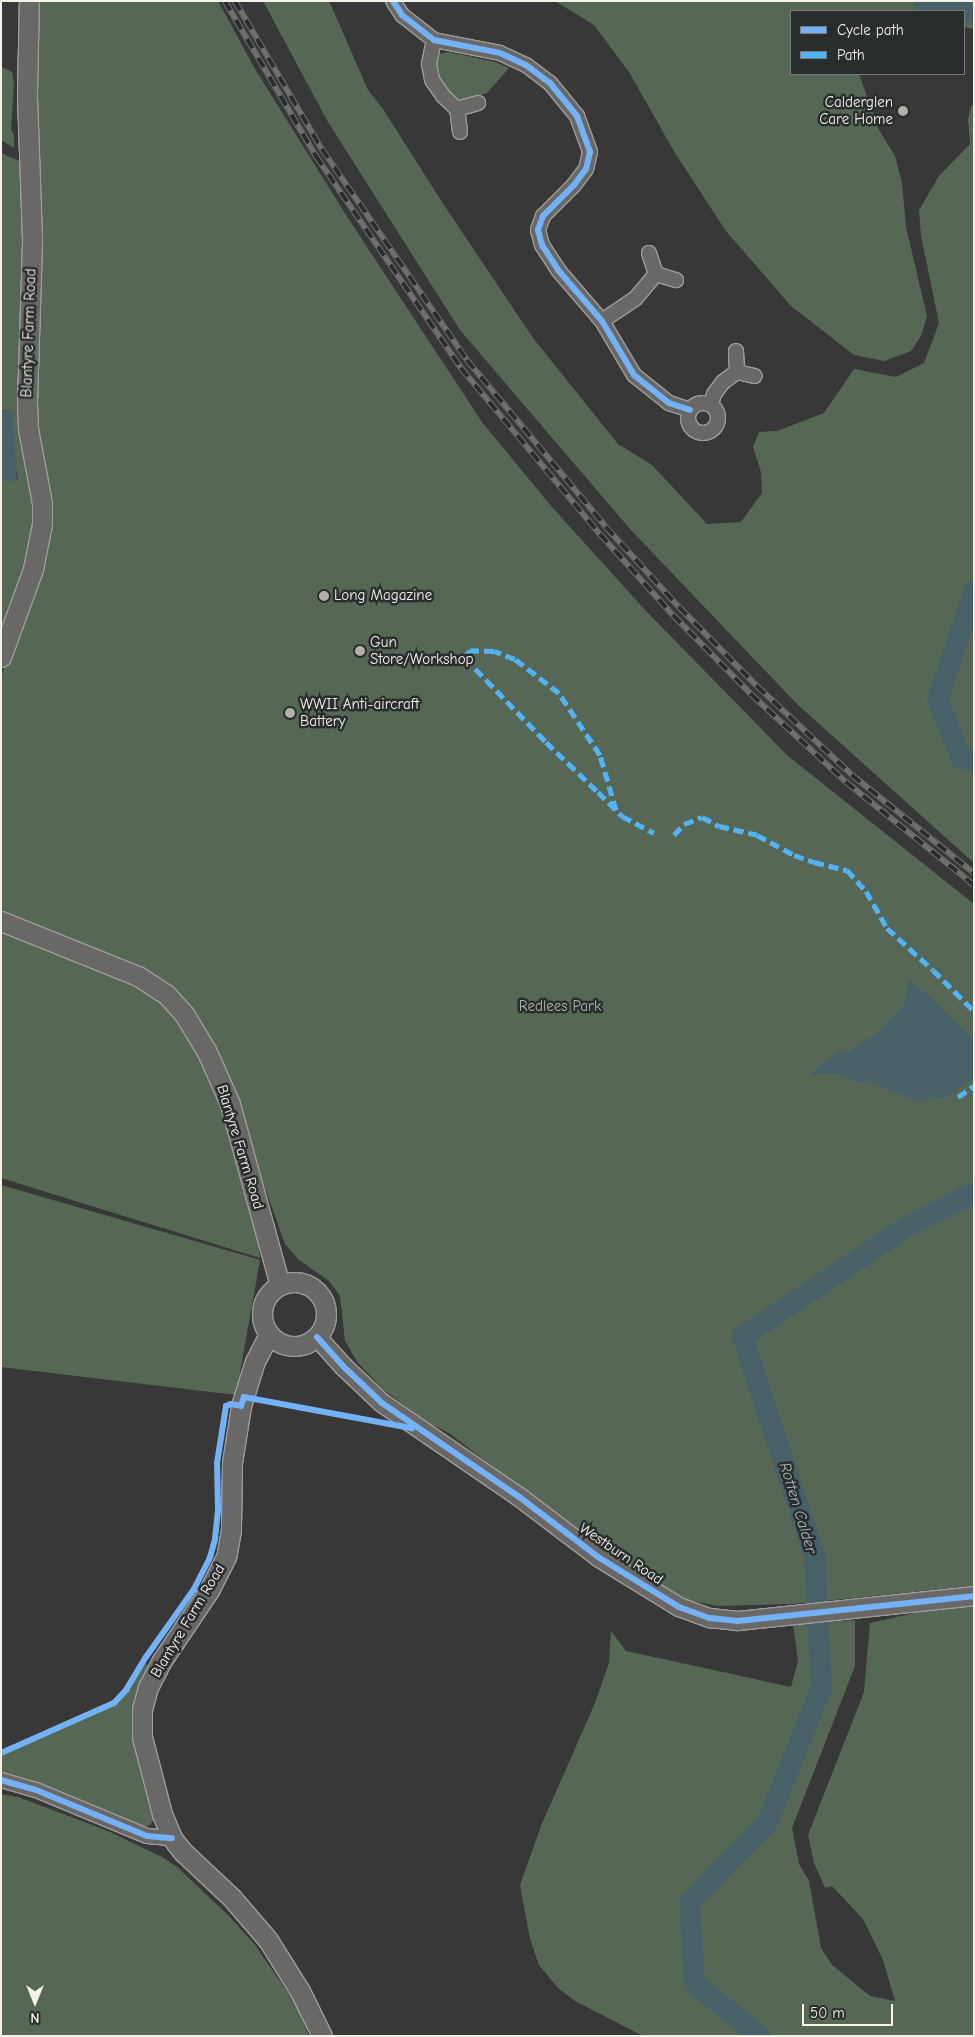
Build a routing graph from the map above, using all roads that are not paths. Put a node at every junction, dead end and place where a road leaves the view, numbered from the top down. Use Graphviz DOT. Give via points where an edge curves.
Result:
graph roads {
  1 [pos="29,1"];
  2 [pos="393,1"];
  3 [pos="434,40"];
  4 [pos="478,103"];
  5 [pos="457,108"];
  6 [pos="460,132"];
  7 [pos="649,253"];
  8 [pos="656,274"];
  9 [pos="676,280"];
  10 [pos="602,321"];
  11 [pos="736,351"];
  12 [pos="737,372"];
  13 [pos="755,376"];
  14 [pos="711,405"];
  15 [pos="690,410"];
  16 [pos="1,657"];
  17 [pos="1,921"];
  18 [pos="280,1285"];
  19 [pos="268,1334"];
  20 [pos="317,1337"];
  21 [pos="974,1596"];
  22 [pos="1,1780"];
  23 [pos="172,1838"];
  24 [pos="322,2036"];
  1 -- 16 [label="main road, Blantyre Farm Road" via="27,93 32,247 27,402 28,428 42,503 42,524 33,569"];
  2 -- 3 [label="street" via="402,15"];
  3 -- 5 [label="street" via="430,64 432,80 442,96"];
  3 -- 10 [label="street" via="500,53 526,65 550,83 577,116 590,152 586,169 543,216 538,230 542,245 558,270"];
  4 -- 5 [label="street"];
  5 -- 6 [label="street"];
  7 -- 8 [label="street"];
  8 -- 9 [label="street"];
  8 -- 10 [label="street" via="635,300"];
  10 -- 15 [label="street" via="634,374 669,403"];
  11 -- 12 [label="street"];
  12 -- 13 [label="street"];
  12 -- 14 [label="street" via="723,382"];
  14 -- 15 [label="street" via="697,404"];
  14 -- 15 [label="street" via="716,409 718,419 715,428 706,433 692,429 688,420"];
  17 -- 18 [label="main road, Blantyre Farm Road" via="138,976 166,994 184,1014 207,1052 230,1104"];
  18 -- 19 [label="main road" via="268,1295 264,1304 263,1324"];
  18 -- 20 [label="main road" via="306,1284 322,1296 327,1318"];
  19 -- 20 [label="main road" via="287,1346 303,1345"];
  19 -- 23 [label="main road, Blantyre Farm Road" via="241,1406 232,1463 230,1536 222,1566 161,1662 144,1701 144,1746 162,1814"];
  20 -- 21 [label="street, Westburn Road" via="382,1403 518,1496 598,1557 679,1607 710,1618 738,1621"];
  22 -- 23 [label="street" via="36,1790 147,1836"];
  23 -- 24 [label="main road, Blantyre Farm Road" via="232,1898 268,1940 300,1991"];
}
